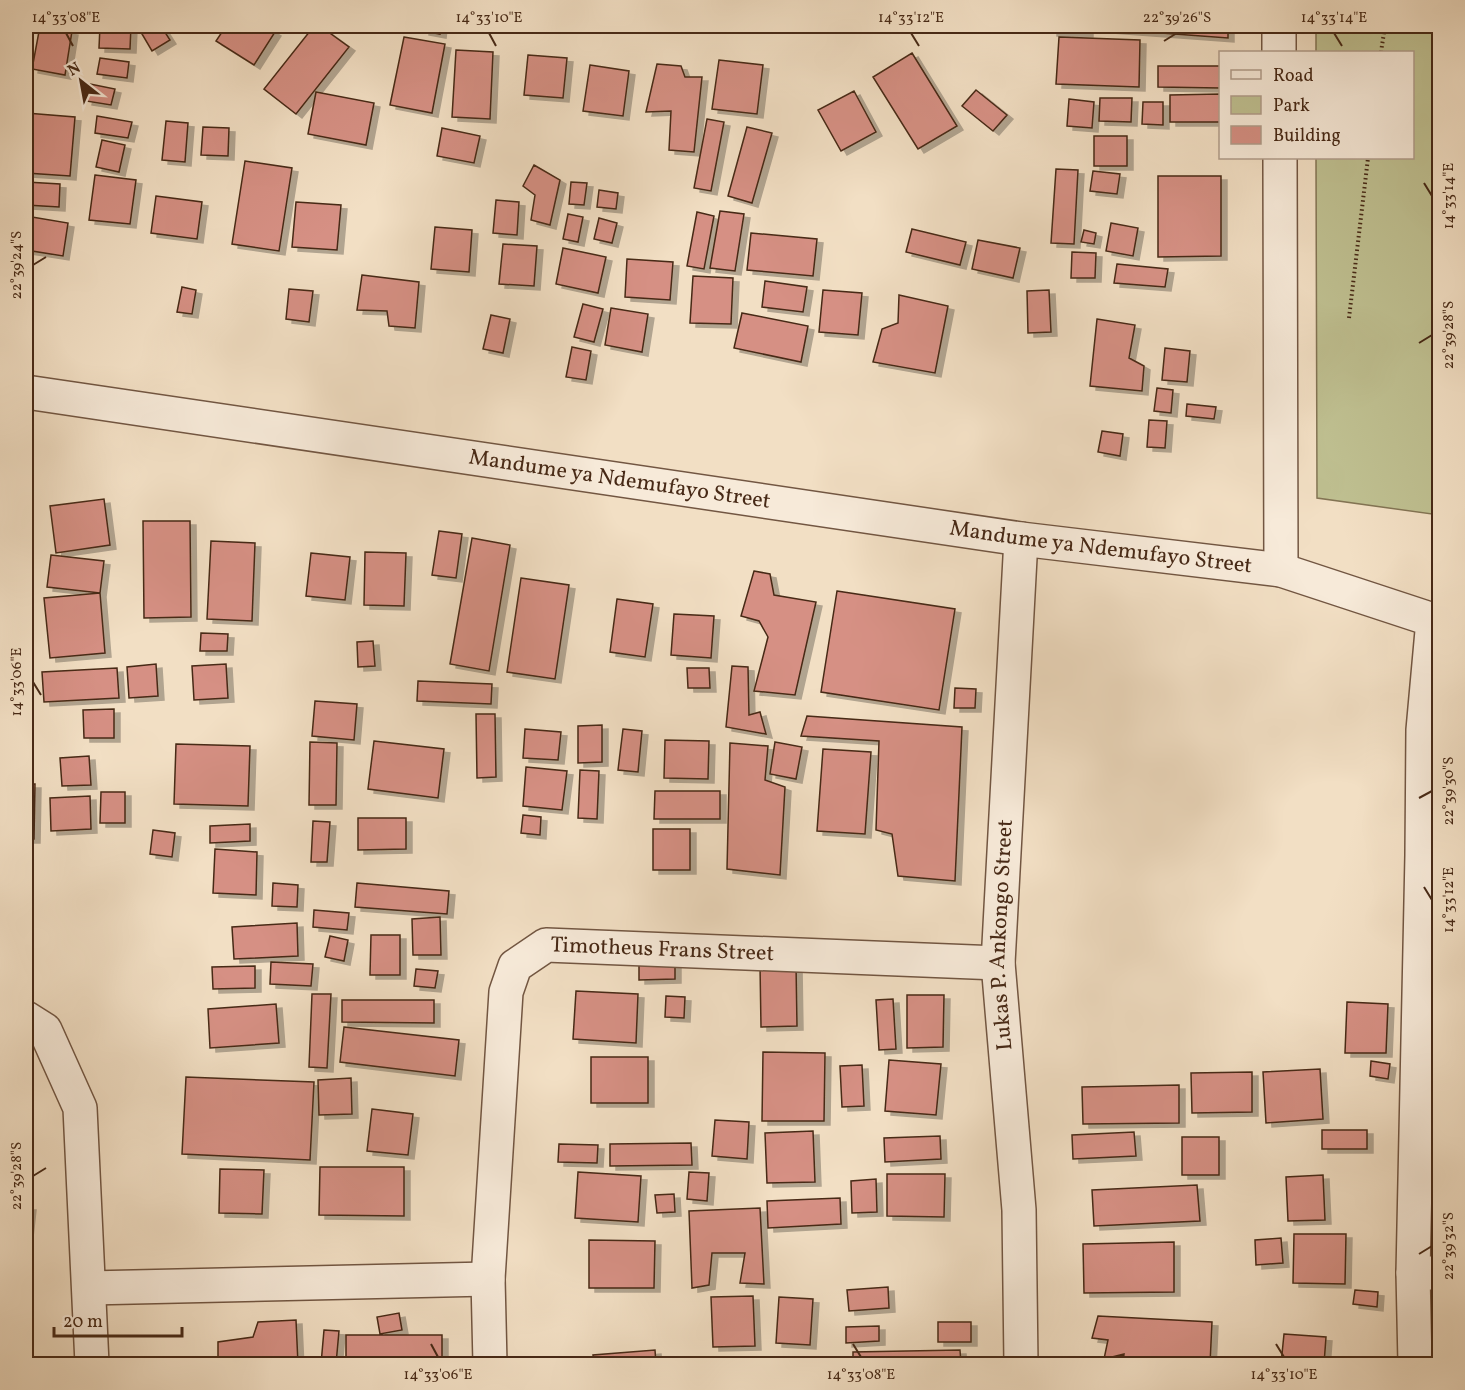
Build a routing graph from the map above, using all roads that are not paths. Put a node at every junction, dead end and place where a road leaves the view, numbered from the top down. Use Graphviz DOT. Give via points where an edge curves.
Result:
graph roads {
  1 [pos="1279,26"];
  2 [pos="1279,51"];
  3 [pos="1280,159"];
  4 [pos="26,392"];
  5 [pos="1021,539"];
  6 [pos="1281,570"];
  7 [pos="1436,620"];
  8 [pos="1431,856"];
  9 [pos="998,963"];
  10 [pos="26,1018"];
  11 [pos="1426,1273"];
  12 [pos="488,1279"];
  13 [pos="89,1288"];
  14 [pos="92,1365"];
  15 [pos="490,1365"];
  16 [pos="1021,1365"];
  17 [pos="1415,1365"];
  1 -- 2 [label="street"];
  3 -- 6 [label="street"];
  4 -- 5 [label="street, Mandume ya Ndemufayo Street"];
  5 -- 6 [label="street, Mandume ya Ndemufayo Street"];
  5 -- 9 [label="street, Lukas P. Ankongo Street"];
  6 -- 7 [label="street, Mandume ya Ndemufayo Street"];
  7 -- 8 [label="street, Mandume ya Ndemufayo Street" via="1423,730"];
  8 -- 11 [label="street, Mandume ya Ndemufayo Street"];
  9 -- 12 [label="street, Timotheus Frans Street" via="546,945 515,966 506,992"];
  9 -- 16 [label="street, Lukas P. Ankongo Street" via="1019,1210"];
  10 -- 13 [label="street" via="45,1029 80,1108"];
  11 -- 17 [label="street, Mandume ya Ndemufayo Street"];
  12 -- 13 [label="street"];
  12 -- 15 [label="street, Timotheus Frans Street"];
  13 -- 14 [label="street"];
}
